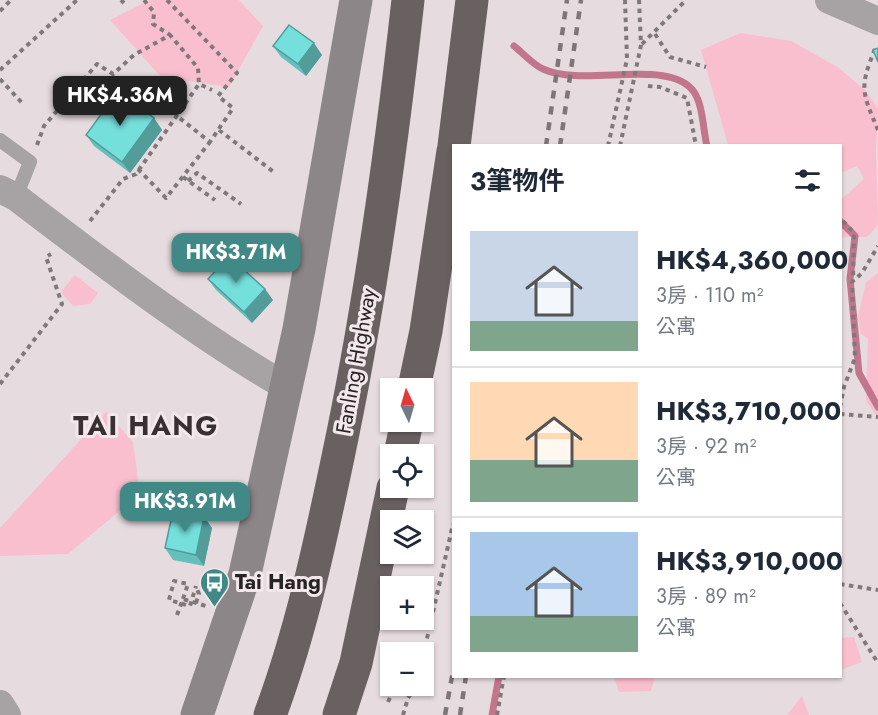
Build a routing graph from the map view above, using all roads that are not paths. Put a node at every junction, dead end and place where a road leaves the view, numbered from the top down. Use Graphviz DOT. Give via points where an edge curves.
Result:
graph roads {
  1 [pos="356,0"];
  2 [pos="408,0"];
  3 [pos="472,0"];
  4 [pos="829,0"];
  5 [pos="878,21"];
  6 [pos="0,140"];
  7 [pos="454,144"];
  8 [pos="452,158"];
  9 [pos="8,193"];
  10 [pos="416,378"];
  11 [pos="285,386"];
  12 [pos="391,498"];
  13 [pos="0,704"];
  14 [pos="7,715"];
  15 [pos="197,715"];
  16 [pos="270,715"];
  17 [pos="339,715"];
  1 -- 11 [label="main road" via="299,329"];
  2 -- 16 [label="highway, Fanling Highway" via="374,263 348,412 318,555"];
  3 -- 7 [label="highway"];
  4 -- 5 [label="street"];
  6 -- 9 [label="lane" via="30,162"];
  8 -- 10 [label="highway"];
  9 -- 11 [label="street" via="76,232 256,369"];
  11 -- 15 [label="main road" via="245,574"];
  12 -- 17 [label="highway" via="356,663"];
  13 -- 14 [label="street"];
}
